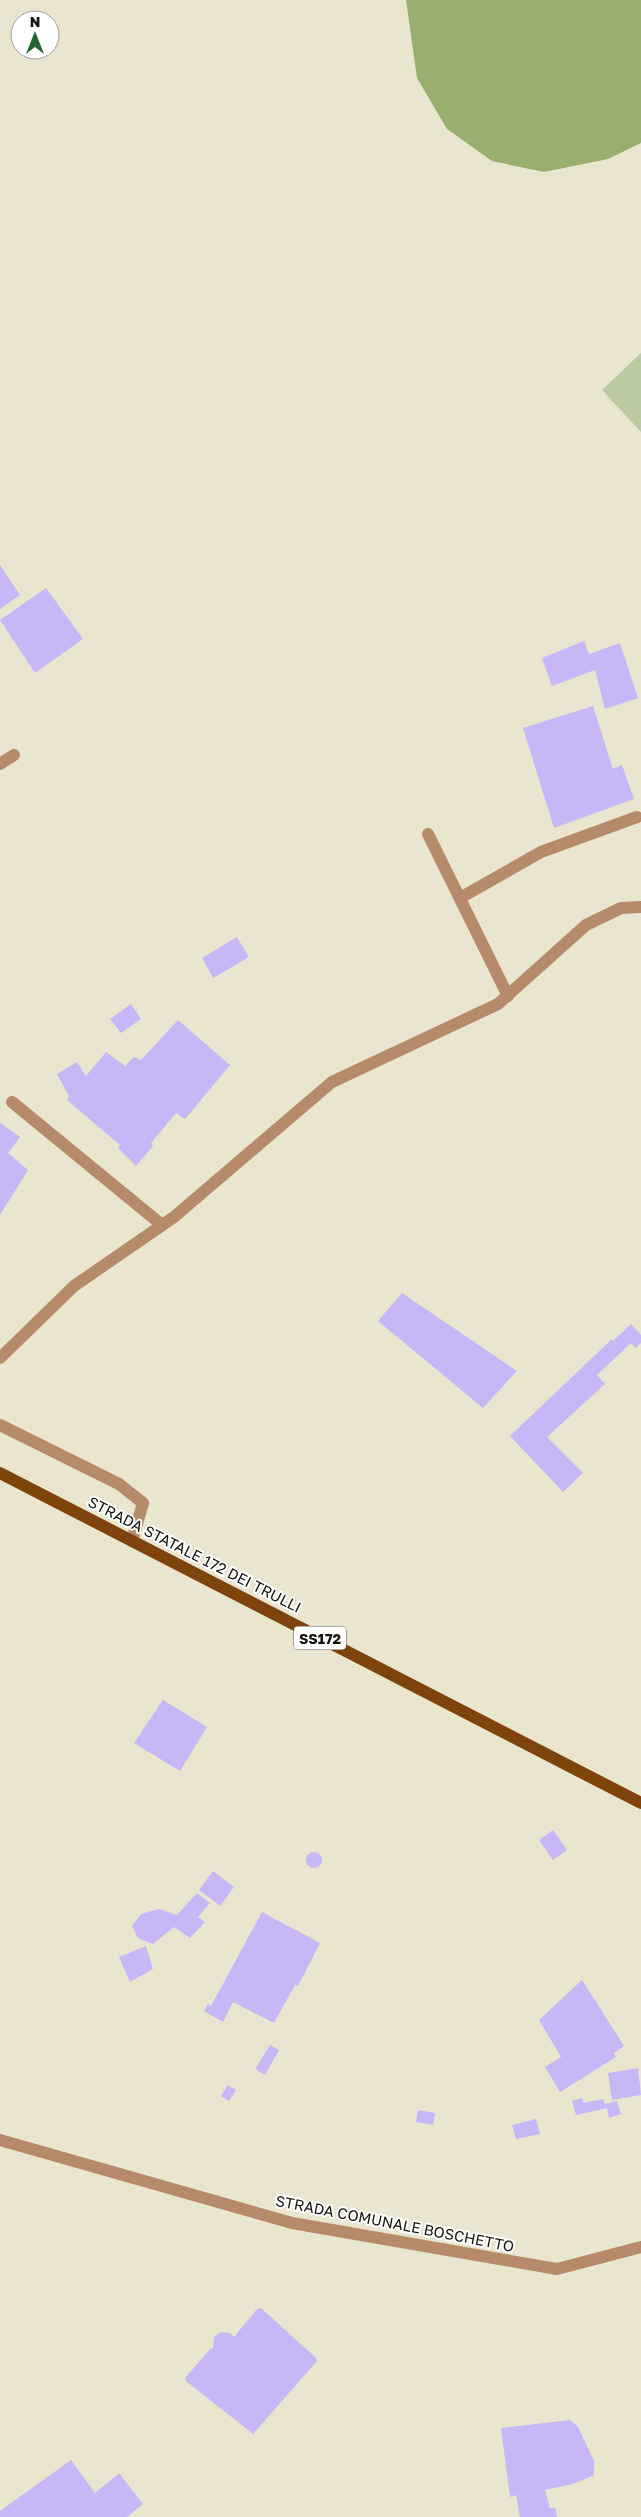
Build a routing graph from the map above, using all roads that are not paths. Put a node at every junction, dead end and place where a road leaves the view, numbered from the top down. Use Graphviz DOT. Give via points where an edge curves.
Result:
graph roads {
  1 [pos="14,755"];
  2 [pos="0,764"];
  3 [pos="637,817"];
  4 [pos="428,834"];
  5 [pos="460,898"];
  6 [pos="641,907"];
  7 [pos="508,996"];
  8 [pos="12,1102"];
  9 [pos="162,1225"];
  10 [pos="0,1358"];
  11 [pos="0,1425"];
  12 [pos="0,1472"];
  13 [pos="132,1541"];
  14 [pos="641,1802"];
  15 [pos="0,2140"];
  16 [pos="641,2247"];
  1 -- 2 [label="street"];
  3 -- 5 [label="street" via="541,852"];
  4 -- 5 [label="street"];
  5 -- 7 [label="street"];
  6 -- 7 [label="street" via="621,908 586,925"];
  7 -- 9 [label="street" via="498,1004 332,1082"];
  8 -- 9 [label="street"];
  9 -- 10 [label="street" via="74,1286"];
  11 -- 13 [label="street" via="119,1484 143,1503"];
  12 -- 13 [label="main road, STRADA STATALE 172 DEI TRULLI / SS172"];
  13 -- 14 [label="main road, STRADA STATALE 172 DEI TRULLI / SS172"];
  15 -- 16 [label="street, STRADA COMUNALE BOSCHETTO" via="292,2224 556,2269"];
}
